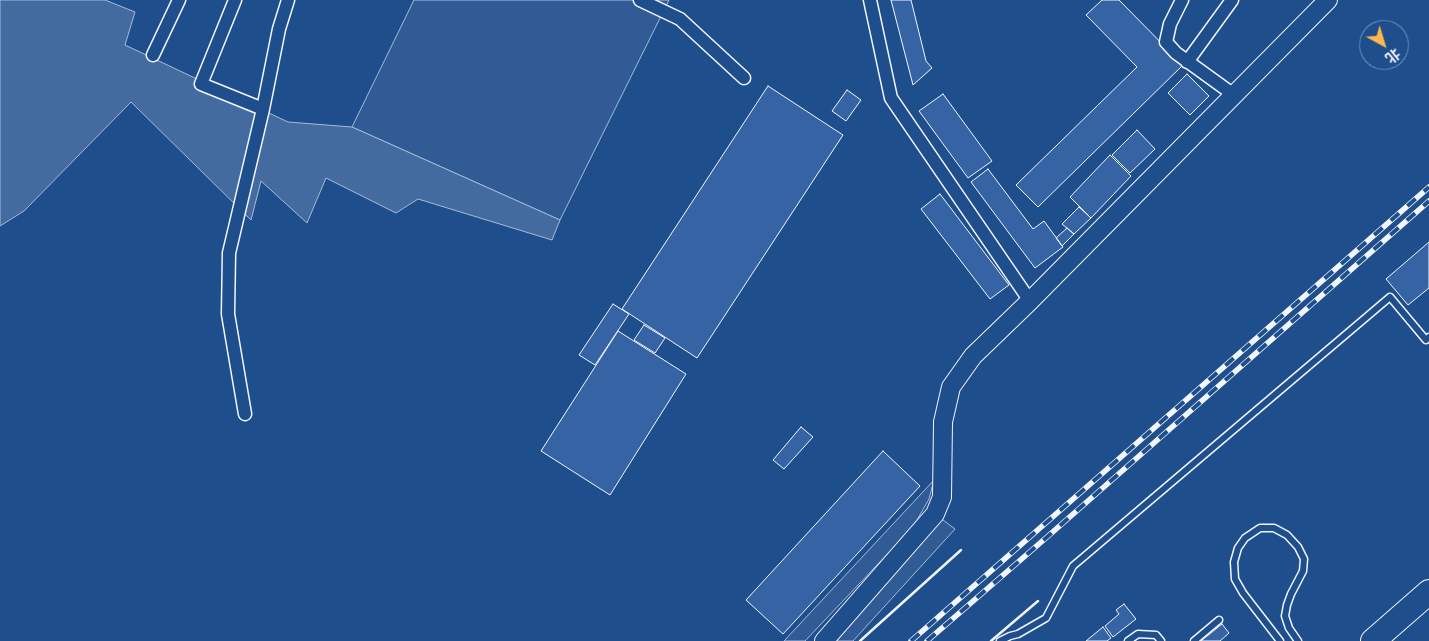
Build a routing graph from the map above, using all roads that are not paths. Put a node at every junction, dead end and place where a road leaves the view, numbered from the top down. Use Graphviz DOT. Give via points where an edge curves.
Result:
graph roads {
  1 [pos="179,0"];
  2 [pos="235,0"];
  3 [pos="288,0"];
  4 [pos="640,0"];
  5 [pos="870,0"];
  6 [pos="1182,0"];
  7 [pos="1232,0"];
  8 [pos="1328,0"];
  9 [pos="153,54"];
  10 [pos="1187,62"];
  11 [pos="744,78"];
  12 [pos="1234,95"];
  13 [pos="263,109"];
  14 [pos="1030,301"];
  15 [pos="1429,337"];
  16 [pos="245,414"];
  17 [pos="1429,592"];
  18 [pos="1220,620"];
  19 [pos="824,641"];
  20 [pos="1000,641"];
  21 [pos="1128,641"];
  22 [pos="1161,641"];
  23 [pos="1194,641"];
  24 [pos="1280,641"];
  25 [pos="1298,641"];
  26 [pos="1373,641"];
  1 -- 9 [label="street"];
  2 -- 13 [label="street" via="201,84"];
  3 -- 13 [label="street"];
  4 -- 11 [label="street" via="680,19"];
  5 -- 14 [label="street" via="890,98"];
  6 -- 10 [label="street" via="1170,24 1166,42"];
  7 -- 10 [label="street"];
  8 -- 12 [label="street"];
  10 -- 12 [label="street"];
  12 -- 14 [label="street"];
  13 -- 16 [label="street" via="229,253 228,314"];
  14 -- 19 [label="street" via="973,356 951,387 943,422 942,498 936,514"];
  15 -- 20 [label="lane" via="1426,340 1390,297 1074,566 1046,618"];
  17 -- 26 [label="highway"];
  18 -- 23 [label="lane"];
  21 -- 22 [label="lane" via="1138,634 1156,635"];
  24 -- 25 [label="lane" via="1235,579 1234,562 1238,548 1245,538 1260,528 1274,528 1287,535 1304,558 1303,571 1286,605 1285,616"];
}
